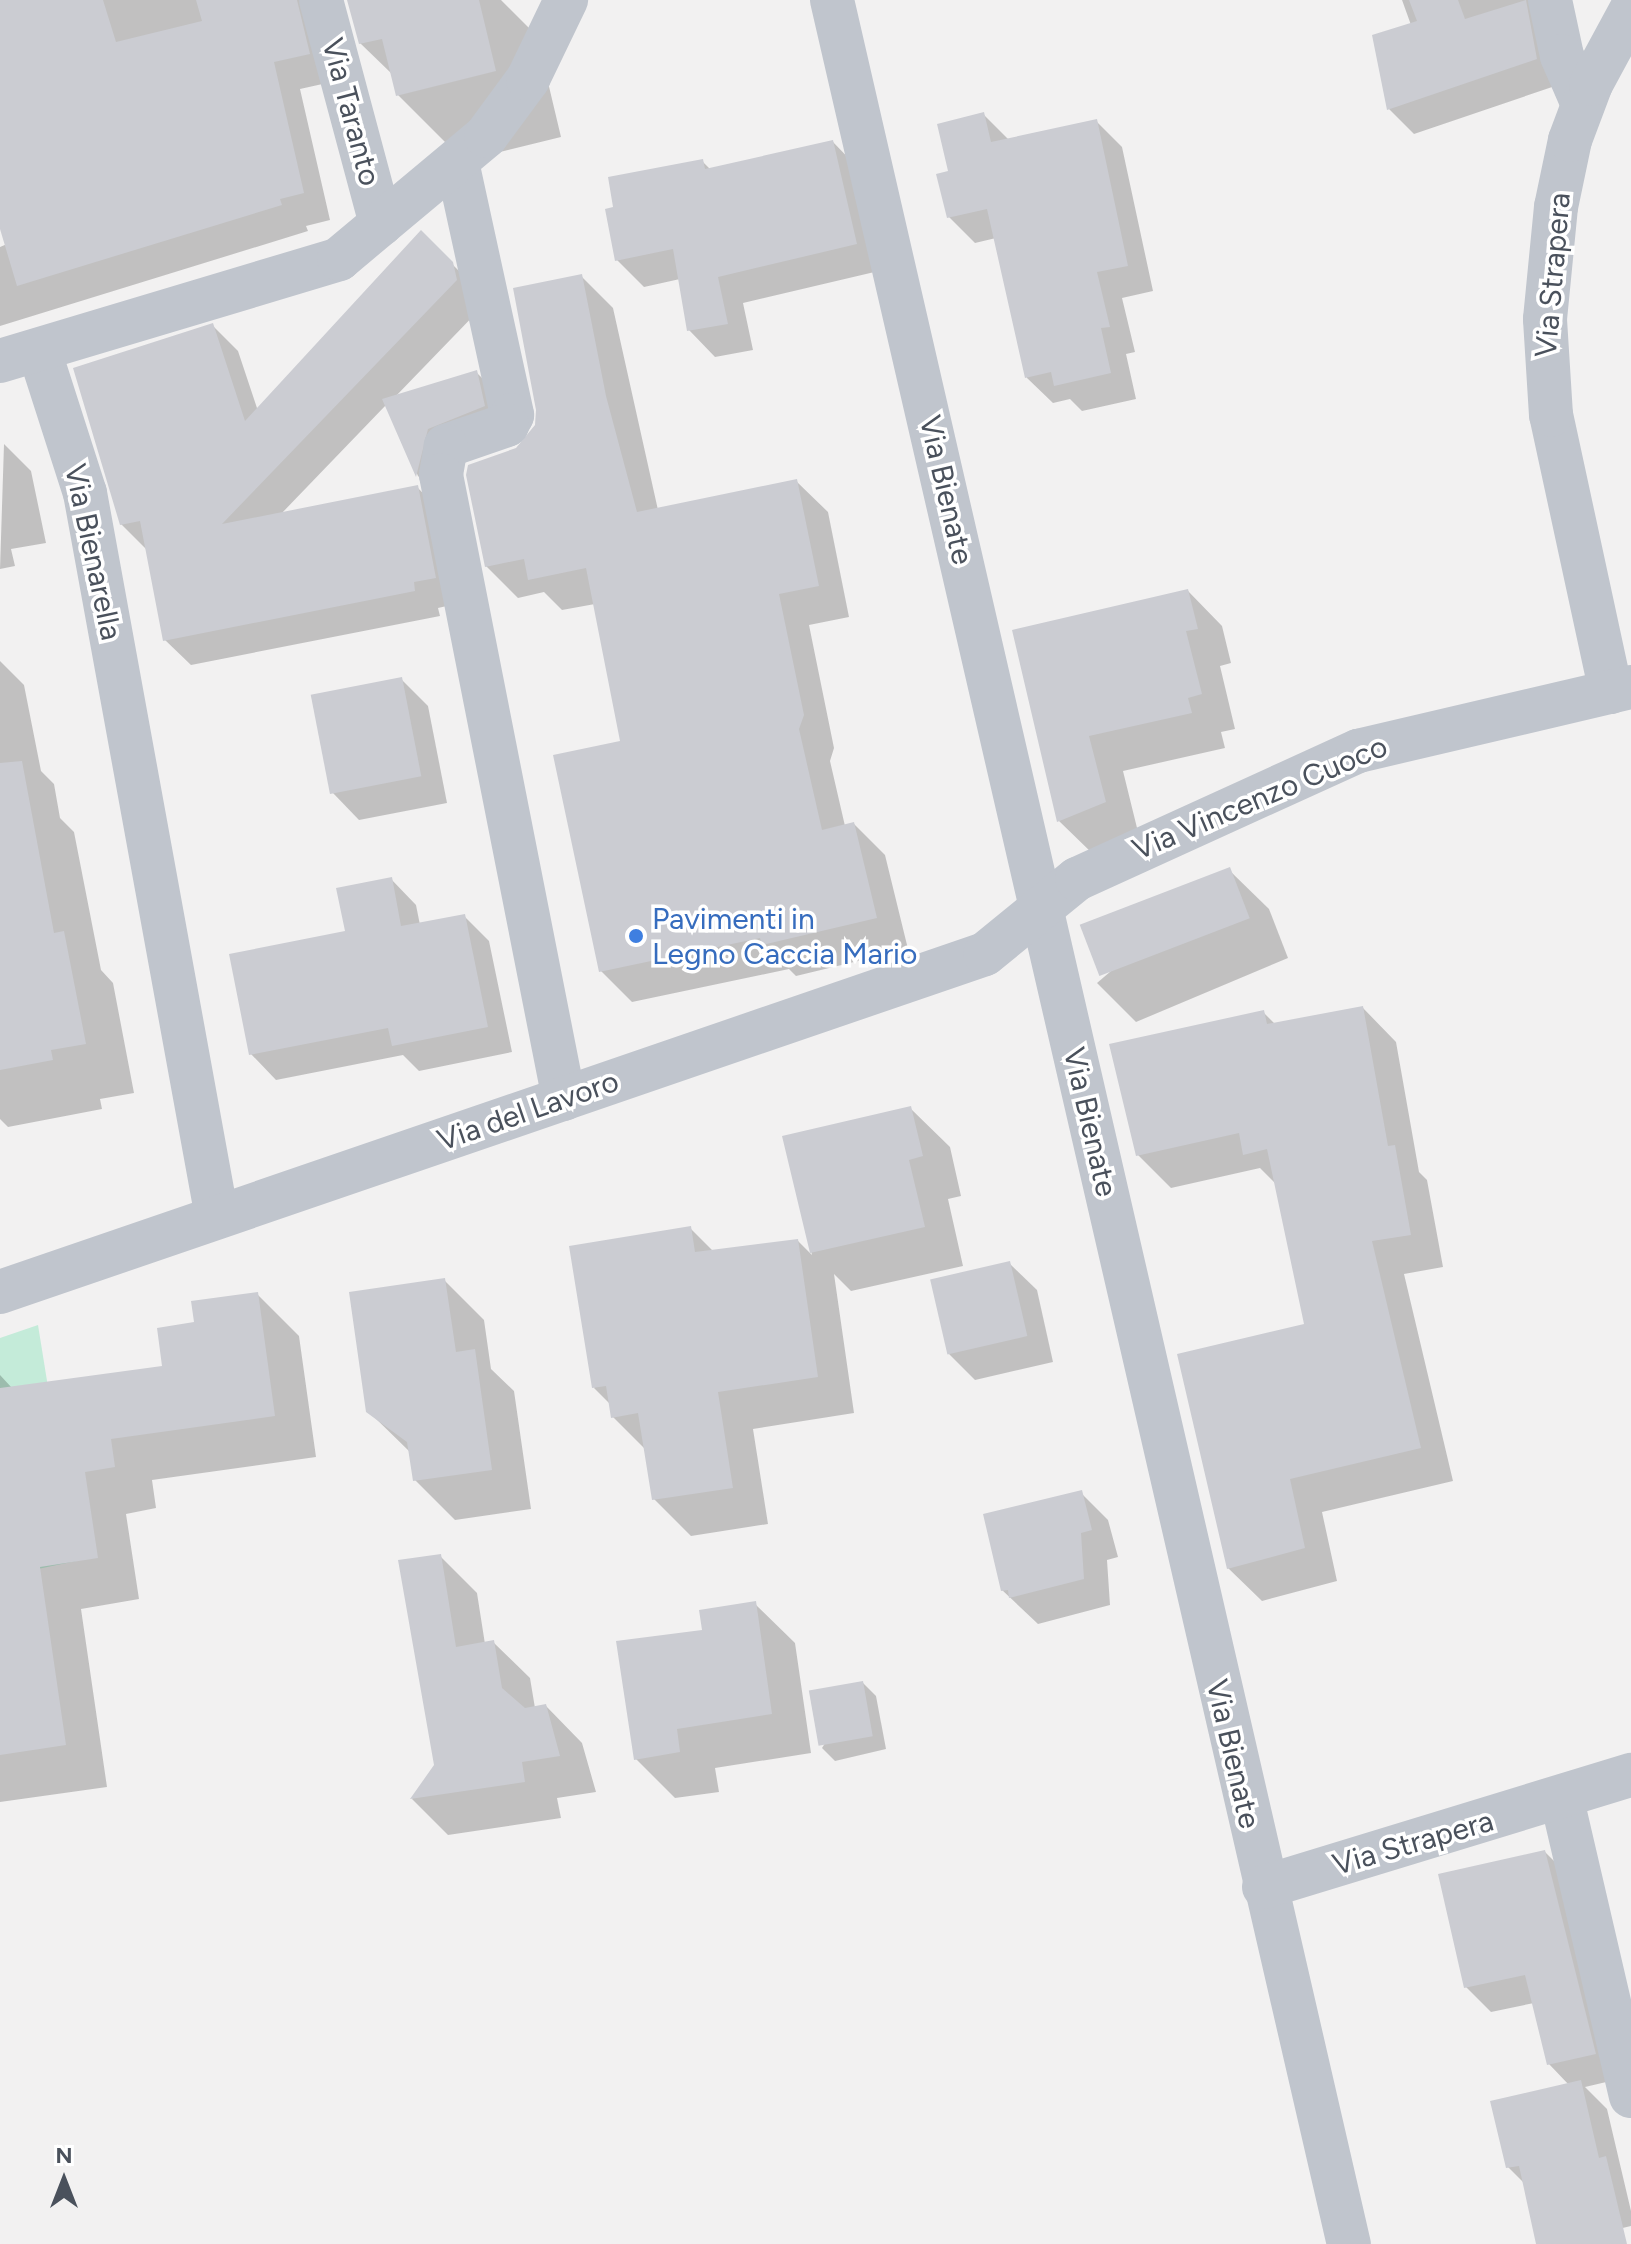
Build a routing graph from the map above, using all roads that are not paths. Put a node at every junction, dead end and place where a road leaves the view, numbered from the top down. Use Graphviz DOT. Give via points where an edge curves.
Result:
graph roads {
  1 [pos="321,0"];
  2 [pos="566,0"];
  3 [pos="832,0"];
  4 [pos="1550,0"];
  5 [pos="1631,10"];
  6 [pos="1582,102"];
  7 [pos="457,162"];
  8 [pos="381,224"];
  9 [pos="19,356"];
  10 [pos="1621,689"];
  11 [pos="1041,906"];
  12 [pos="564,1099"];
  13 [pos="217,1217"];
  14 [pos="0,1292"];
  15 [pos="1631,1775"];
  16 [pos="1562,1800"];
  17 [pos="1264,1887"];
  18 [pos="1631,2096"];
  19 [pos="1349,2244"];
  1 -- 8 [label="street, Via Taranto"];
  2 -- 7 [label="street, Via Bienarella" via="528,79 486,136"];
  3 -- 11 [label="street, Via Bienate"];
  4 -- 6 [label="street" via="1562,56"];
  5 -- 6 [label="street, Via Strapera"];
  6 -- 10 [label="street, Via Strapera" via="1556,207 1544,352 1558,452"];
  7 -- 8 [label="street, Via Bienarella"];
  7 -- 12 [label="street" via="512,415 507,425 446,446 441,475"];
  8 -- 9 [label="street, Via Bienarella" via="339,259"];
  9 -- 13 [label="street, Via Bienarella" via="85,493"];
  10 -- 11 [label="street, Via Vincenzo Cuoco" via="1358,751 1077,879"];
  11 -- 12 [label="street, Via del Lavoro" via="985,954"];
  11 -- 17 [label="street, Via Bienate"];
  12 -- 13 [label="street, Via del Lavoro"];
  13 -- 14 [label="street, Via del Lavoro"];
  15 -- 16 [label="street, Via Strapera"];
  16 -- 17 [label="street, Via Strapera"];
  16 -- 18 [label="street"];
  17 -- 19 [label="street, Via Bienate"];
}
